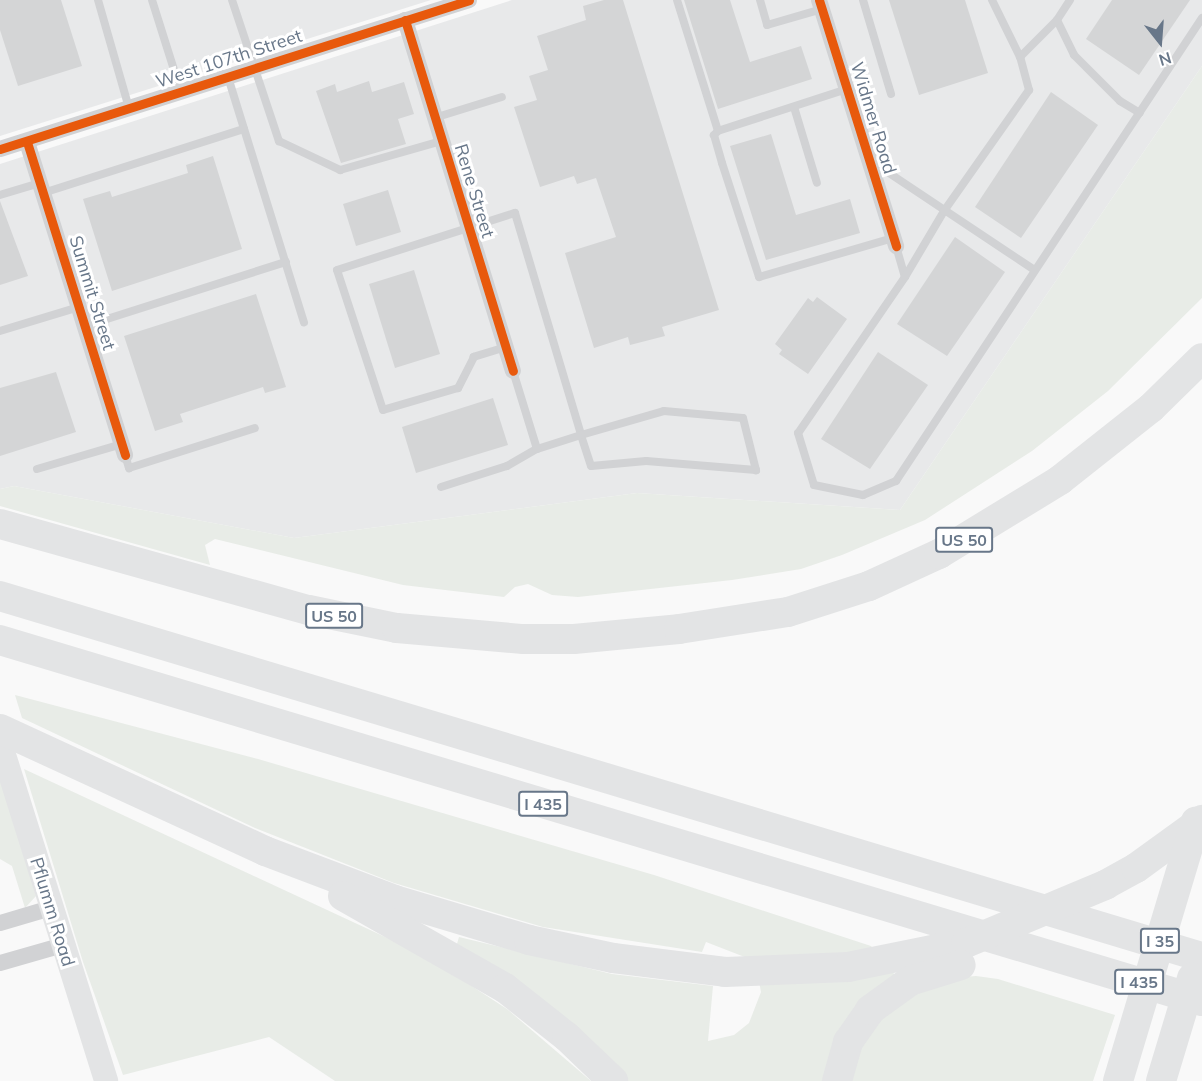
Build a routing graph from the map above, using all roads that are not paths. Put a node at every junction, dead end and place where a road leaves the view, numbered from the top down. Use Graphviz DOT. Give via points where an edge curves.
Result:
graph roads {
  1 [pos="98,0"];
  2 [pos="152,0"];
  3 [pos="232,0"];
  4 [pos="677,0"];
  5 [pos="760,0"];
  6 [pos="863,0"];
  7 [pos="992,0"];
  8 [pos="1070,0"];
  9 [pos="464,1"];
  10 [pos="821,4"];
  11 [pos="1202,18"];
  12 [pos="405,20"];
  13 [pos="1057,20"];
  14 [pos="1020,57"];
  15 [pos="254,69"];
  16 [pos="228,76"];
  17 [pos="847,89"];
  18 [pos="181,92"];
  19 [pos="891,94"];
  20 [pos="502,97"];
  21 [pos="794,107"];
  22 [pos="129,108"];
  23 [pos="1140,112"];
  24 [pos="434,118"];
  25 [pos="244,129"];
  26 [pos="718,131"];
  27 [pos="441,141"];
  28 [pos="27,142"];
  29 [pos="0,149"];
  30 [pos="869,160"];
  31 [pos="817,183"];
  32 [pos="42,188"];
  33 [pos="0,195"];
  34 [pos="944,212"];
  35 [pos="468,228"];
  36 [pos="895,242"];
  37 [pos="286,262"];
  38 [pos="1033,269"];
  39 [pos="906,277"];
  40 [pos="79,307"];
  41 [pos="304,322"];
  42 [pos="85,326"];
  43 [pos="0,331"];
  44 [pos="506,347"];
  45 [pos="1202,358"];
  46 [pos="513,371"];
  47 [pos="255,428"];
  48 [pos="581,435"];
  49 [pos="124,449"];
  50 [pos="537,449"];
  51 [pos="37,469"];
  52 [pos="441,487"];
  53 [pos="0,524"];
  54 [pos="13,600"];
  55 [pos="0,640"];
  56 [pos="0,729"];
  57 [pos="0,742"];
  58 [pos="1202,801"];
  59 [pos="1202,820"];
  60 [pos="265,851"];
  61 [pos="51,908"];
  62 [pos="0,923"];
  63 [pos="1202,944"];
  64 [pos="63,945"];
  65 [pos="1023,948"];
  66 [pos="1202,957"];
  67 [pos="0,963"];
  68 [pos="1202,1001"];
  69 [pos="106,1081"];
  70 [pos="613,1081"];
  71 [pos="837,1081"];
  72 [pos="1118,1081"];
  73 [pos="1161,1081"];
  1 -- 22 [label="lane"];
  2 -- 18 [label="lane"];
  3 -- 15 [label="lane"];
  4 -- 26 [label="lane"];
  5 -- 10 [label="lane" via="767,25"];
  6 -- 19 [label="lane"];
  7 -- 14 [label="lane"];
  8 -- 13 [label="lane"];
  9 -- 12 [label="street, West 107th Street"];
  10 -- 17 [label="street, Widmer Road"];
  11 -- 23 [label="lane"];
  12 -- 15 [label="street, West 107th Street"];
  12 -- 24 [label="street, Rene Street"];
  13 -- 14 [label="lane"];
  13 -- 23 [label="lane" via="1074,55 1120,101"];
  14 -- 34 [label="lane" via="1029,90"];
  15 -- 16 [label="street, West 107th Street"];
  15 -- 27 [label="lane" via="279,141 340,170"];
  16 -- 18 [label="street, West 107th Street"];
  16 -- 25 [label="lane"];
  17 -- 21 [label="lane"];
  17 -- 30 [label="street, Widmer Road"];
  18 -- 22 [label="street, West 107th Street"];
  20 -- 24 [label="lane"];
  21 -- 26 [label="lane"];
  21 -- 31 [label="lane"];
  22 -- 28 [label="street, West 107th Street"];
  23 -- 38 [label="lane"];
  24 -- 27 [label="street, Rene Street"];
  25 -- 32 [label="lane"];
  25 -- 37 [label="lane"];
  26 -- 36 [label="lane" via="714,135 759,277"];
  27 -- 35 [label="street, Rene Street"];
  28 -- 29 [label="street, West 107th Street"];
  28 -- 32 [label="street, Summit Street"];
  30 -- 34 [label="lane"];
  30 -- 36 [label="street, Widmer Road"];
  32 -- 33 [label="lane"];
  32 -- 40 [label="street, Summit Street"];
  34 -- 38 [label="lane"];
  34 -- 39 [label="lane"];
  35 -- 44 [label="street, Rene Street"];
  35 -- 44 [label="lane" via="337,270 383,410 458,388 474,357"];
  35 -- 48 [label="lane" via="515,213"];
  36 -- 39 [label="lane"];
  37 -- 41 [label="lane"];
  37 -- 42 [label="lane"];
  38 -- 39 [label="lane" via="896,481 863,495 814,484 798,433"];
  40 -- 42 [label="street, Summit Street"];
  40 -- 43 [label="lane"];
  42 -- 49 [label="street, Summit Street"];
  44 -- 46 [label="street, Rene Street"];
  45 -- 53 [label="highway, US 50" via="1151,408 1060,480 939,554 869,586 788,612 679,628 574,639 524,639 397,628 309,610"];
  46 -- 50 [label="lane"];
  47 -- 49 [label="lane" via="129,468"];
  48 -- 48 [label="lane" via="591,466 646,461 756,470 743,418 664,411"];
  48 -- 50 [label="lane"];
  49 -- 51 [label="lane"];
  50 -- 52 [label="lane" via="507,466"];
  54 -- 66 [label="highway, I 435"];
  55 -- 65 [label="highway, I 435"];
  56 -- 60 [label="highway"];
  57 -- 61 [label="main road, Pflumm Road"];
  58 -- 72 [label="highway, I 35"];
  59 -- 60 [label="highway" via="1105,885 966,943 848,967 724,972 613,958 529,940 395,900"];
  60 -- 70 [label="highway" via="505,988 560,1031"];
  61 -- 62 [label="street"];
  61 -- 64 [label="main road, Pflumm Road"];
  63 -- 73 [label="highway, I 35"];
  64 -- 67 [label="street"];
  64 -- 69 [label="main road, Pflumm Road"];
  65 -- 68 [label="highway, I 435"];
  65 -- 71 [label="highway" via="927,974 897,988 858,1025 848,1042"];
}
